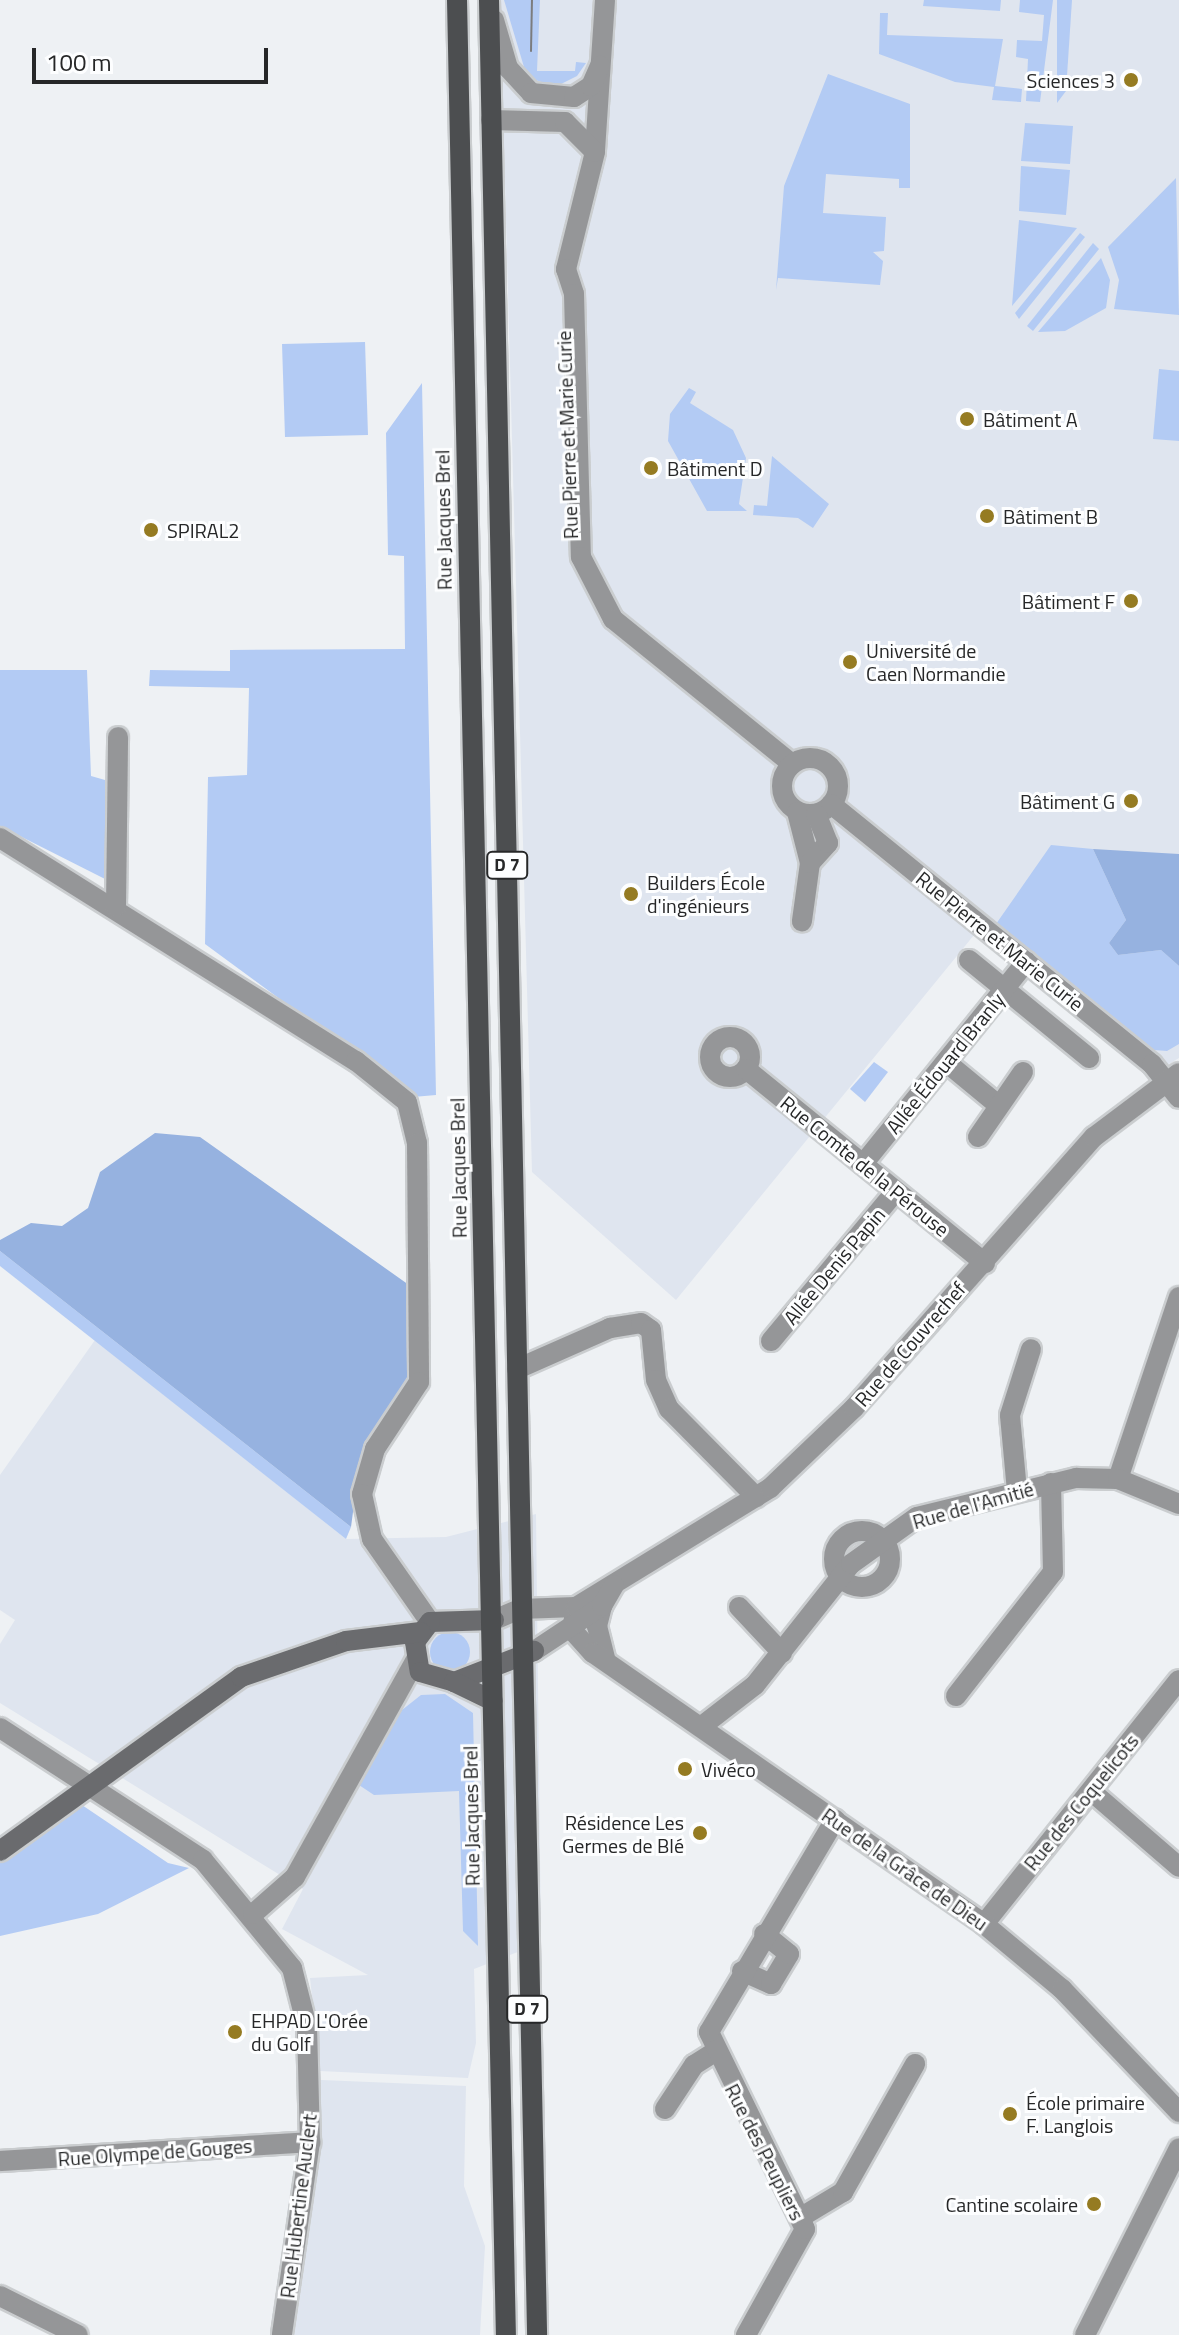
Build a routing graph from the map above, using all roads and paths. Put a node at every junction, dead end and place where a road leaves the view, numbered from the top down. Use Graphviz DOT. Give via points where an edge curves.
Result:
graph roads {
  1 [pos="457,0"];
  2 [pos="489,0"];
  3 [pos="605,0"];
  4 [pos="457,60"];
  5 [pos="600,66"];
  6 [pos="491,120"];
  7 [pos="595,152"];
  8 [pos="118,737"];
  9 [pos="788,770"];
  10 [pos="815,810"];
  11 [pos="0,838"];
  12 [pos="810,863"];
  13 [pos="116,907"];
  14 [pos="802,921"];
  15 [pos="969,960"];
  16 [pos="1026,962"];
  17 [pos="1005,989"];
  18 [pos="1089,1058"];
  19 [pos="946,1062"];
  20 [pos="746,1069"];
  21 [pos="1023,1072"];
  22 [pos="1171,1078"];
  23 [pos="1179,1098"];
  24 [pos="997,1104"];
  25 [pos="978,1137"];
  26 [pos="863,1164"];
  27 [pos="896,1191"];
  28 [pos="985,1263"];
  29 [pos="1179,1297"];
  30 [pos="771,1341"];
  31 [pos="1031,1349"];
  32 [pos="523,1369"];
  33 [pos="1118,1479"];
  34 [pos="1051,1483"];
  35 [pos="1017,1491"];
  36 [pos="756,1497"];
  37 [pos="1179,1504"];
  38 [pos="881,1538"];
  39 [pos="841,1577"];
  40 [pos="614,1585"];
  41 [pos="602,1606"];
  42 [pos="576,1607"];
  43 [pos="739,1607"];
  44 [pos="520,1609"];
  45 [pos="494,1620"];
  46 [pos="425,1627"];
  47 [pos="572,1630"];
  48 [pos="384,1639"];
  49 [pos="524,1648"];
  50 [pos="782,1653"];
  51 [pos="605,1659"];
  52 [pos="415,1661"];
  53 [pos="492,1665"];
  54 [pos="1179,1680"];
  55 [pos="447,1682"];
  56 [pos="956,1696"];
  57 [pos="398,1698"];
  58 [pos="493,1701"];
  59 [pos="702,1726"];
  60 [pos="0,1728"];
  61 [pos="95,1785"];
  62 [pos="1091,1791"];
  63 [pos="835,1820"];
  64 [pos="0,1851"];
  65 [pos="1179,1867"];
  66 [pos="253,1914"];
  67 [pos="984,1924"];
  68 [pos="764,1934"];
  69 [pos="742,1971"];
  70 [pos="713,2053"];
  71 [pos="915,2064"];
  72 [pos="1177,2105"];
  73 [pos="665,2109"];
  74 [pos="310,2142"];
  75 [pos="1179,2148"];
  76 [pos="0,2161"];
  77 [pos="803,2216"];
  78 [pos="0,2296"];
  79 [pos="78,2335"];
  80 [pos="282,2335"];
  81 [pos="506,2335"];
  82 [pos="537,2335"];
  83 [pos="746,2335"];
  84 [pos="1085,2335"];
  1 -- 4 [label="main road, Rue Jacques Brel / D 7"];
  2 -- 5 [label="street" via="508,68 531,93 574,97 591,86"];
  2 -- 6 [label="main road, D 7"];
  3 -- 5 [label="street, Rue Pierre et Marie Curie"];
  4 -- 6 [label="main road"];
  4 -- 45 [label="main road, Rue Jacques Brel / D 7"];
  5 -- 7 [label="street, Rue Pierre et Marie Curie"];
  6 -- 7 [label="street" via="565,122"];
  6 -- 32 [label="main road, D 7"];
  7 -- 9 [label="street, Rue Pierre et Marie Curie" via="570,287 581,557 597,599"];
  8 -- 13 [label="street"];
  9 -- 10 [label="street" via="784,798"];
  9 -- 10 [label="street" via="807,758 829,766 838,789"];
  10 -- 12 [label="street"];
  10 -- 12 [label="street" via="828,843"];
  10 -- 16 [label="street, Rue Pierre et Marie Curie"];
  11 -- 13 [label="street"];
  12 -- 14 [label="street"];
  13 -- 46 [label="street" via="356,1061 407,1102 417,1143 419,1382 375,1449 362,1494 372,1539"];
  15 -- 17 [label="street"];
  16 -- 17 [label="street, Allée Édouard Branly"];
  16 -- 22 [label="street, Rue Pierre et Marie Curie"];
  17 -- 18 [label="street"];
  17 -- 19 [label="street, Allée Édouard Branly"];
  19 -- 24 [label="street"];
  19 -- 26 [label="street, Allée Édouard Branly"];
  20 -- 26 [label="street, Rue Comte de la Pérouse"];
  21 -- 24 [label="street"];
  22 -- 23 [label="street, Rue Pierre et Marie Curie"];
  22 -- 28 [label="street, Rue de Couvrechef" via="1094,1137"];
  24 -- 25 [label="street"];
  26 -- 27 [label="street, Rue Comte de la Pérouse"];
  27 -- 28 [label="street, Rue Comte de la Pérouse"];
  27 -- 30 [label="street, Allée Denis Papin"];
  28 -- 36 [label="street, Rue de Couvrechef" via="835,1428"];
  29 -- 33 [label="street"];
  31 -- 35 [label="street" via="1010,1415"];
  32 -- 36 [label="street" via="610,1328 641,1323 651,1330 656,1380 669,1409"];
  32 -- 44 [label="main road, D 7"];
  33 -- 34 [label="street, Rue de l'Amitié"];
  33 -- 37 [label="street, Rue de l'Amitié"];
  34 -- 35 [label="street, Rue de l'Amitié"];
  34 -- 56 [label="street" via="1053,1572"];
  35 -- 38 [label="street, Rue de l'Amitié" via="917,1517"];
  36 -- 40 [label="street, Rue de Couvrechef"];
  38 -- 39 [label="street" via="865,1531 847,1536 836,1551"];
  38 -- 39 [label="street" via="890,1563 882,1579 866,1587"];
  39 -- 50 [label="street"];
  40 -- 41 [label="street, Rue de Couvrechef"];
  40 -- 42 [label="street, Rue de Couvrechef"];
  41 -- 47 [label="street, Rue de Couvrechef"];
  41 -- 51 [label="street" via="597,1626"];
  42 -- 44 [label="street, Rue de Couvrechef"];
  42 -- 47 [label="street"];
  43 -- 50 [label="street"];
  44 -- 45 [label="street, Rue de Couvrechef"];
  44 -- 49 [label="main road, D 7"];
  45 -- 46 [label="main road"];
  45 -- 49 [label="main road"];
  45 -- 53 [label="main road, Rue Jacques Brel / D 7"];
  46 -- 48 [label="main road"];
  46 -- 52 [label="main road"];
  47 -- 49 [label="street, Rue de Couvrechef"];
  47 -- 51 [label="street, Rue de la Grâce de Dieu"];
  48 -- 52 [label="main road"];
  48 -- 61 [label="main road" via="346,1641 241,1677"];
  49 -- 53 [label="main road"];
  49 -- 82 [label="main road, D 7"];
  50 -- 59 [label="street"];
  51 -- 59 [label="street, Rue de la Grâce de Dieu"];
  52 -- 55 [label="main road"];
  52 -- 57 [label="street"];
  53 -- 55 [label="main road"];
  53 -- 58 [label="main road, Rue Jacques Brel / D 7"];
  54 -- 62 [label="street, Rue des Coquelicots"];
  55 -- 57 [label="street"];
  55 -- 58 [label="main road"];
  57 -- 66 [label="street" via="295,1877"];
  58 -- 81 [label="main road, Rue Jacques Brel / D 7"];
  59 -- 63 [label="street, Rue de la Grâce de Dieu"];
  60 -- 61 [label="street, Rue Hubertine Auclert"];
  61 -- 64 [label="main road"];
  61 -- 66 [label="street, Rue Hubertine Auclert" via="203,1860"];
  62 -- 65 [label="street"];
  62 -- 67 [label="street, Rue des Coquelicots"];
  63 -- 67 [label="street, Rue de la Grâce de Dieu"];
  63 -- 68 [label="street"];
  66 -- 74 [label="street, Rue Hubertine Auclert" via="302,1994"];
  67 -- 72 [label="street, Rue de la Grâce de Dieu" via="1062,1989"];
  68 -- 69 [label="street"];
  68 -- 69 [label="street" via="789,1954 771,1984"];
  69 -- 70 [label="street" via="711,2021"];
  70 -- 73 [label="street" via="694,2065"];
  70 -- 77 [label="street, Rue des Peupliers"];
  71 -- 77 [label="street" via="843,2192"];
  74 -- 76 [label="street, Rue Olympe de Gouges"];
  74 -- 80 [label="street, Rue Hubertine Auclert"];
  75 -- 84 [label="street"];
  77 -- 83 [label="street, Rue des Peupliers" via="802,2244"];
  78 -- 79 [label="street"];
}
